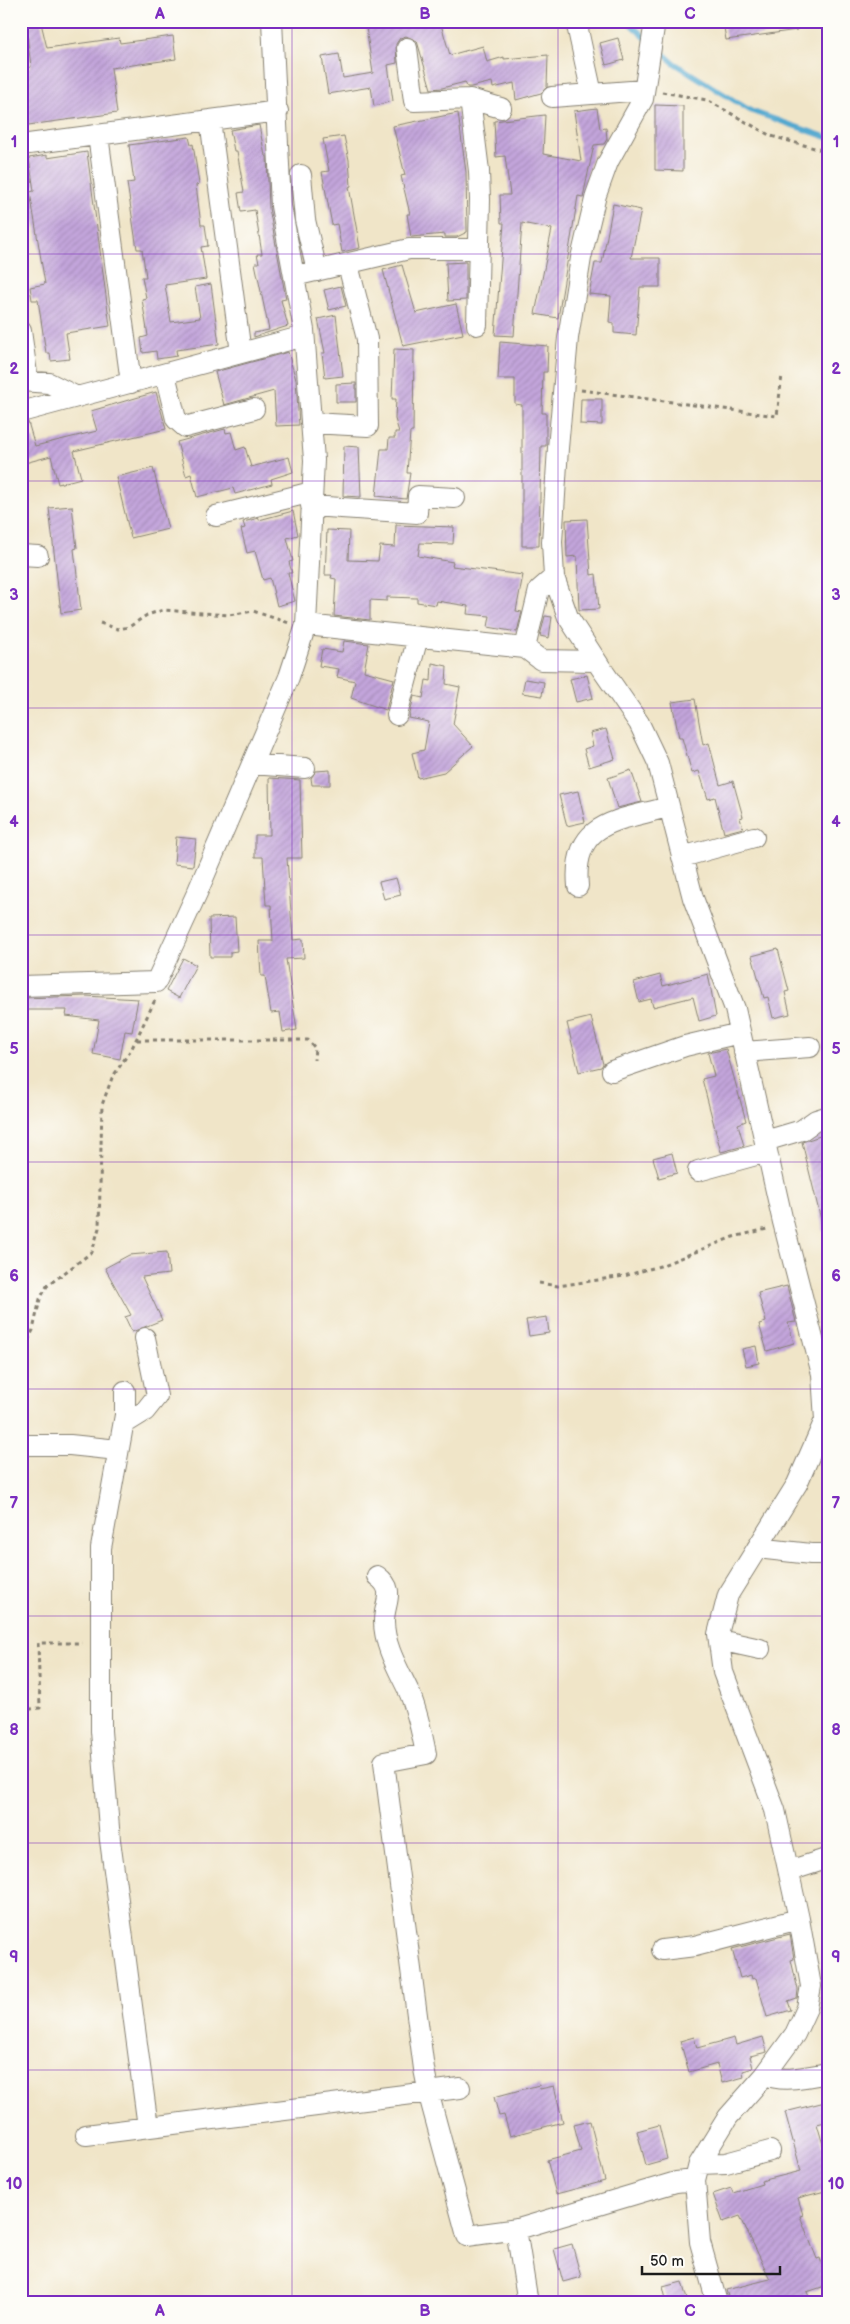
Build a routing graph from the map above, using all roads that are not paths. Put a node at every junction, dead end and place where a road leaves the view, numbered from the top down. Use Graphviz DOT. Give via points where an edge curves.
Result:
graph roads {
  1 [pos="272,21"];
  2 [pos="576,21"];
  3 [pos="655,24"];
  4 [pos="407,48"];
  5 [pos="644,90"];
  6 [pos="592,94"];
  7 [pos="552,97"];
  8 [pos="470,99"];
  9 [pos="501,108"];
  10 [pos="278,111"];
  11 [pos="210,120"];
  12 [pos="98,135"];
  13 [pos="21,145"];
  14 [pos="301,174"];
  15 [pos="479,249"];
  16 [pos="348,265"];
  17 [pos="317,271"];
  18 [pos="294,276"];
  19 [pos="477,325"];
  20 [pos="21,332"];
  21 [pos="304,336"];
  22 [pos="240,353"];
  23 [pos="165,374"];
  24 [pos="25,381"];
  25 [pos="131,383"];
  26 [pos="77,397"];
  27 [pos="254,409"];
  28 [pos="21,412"];
  29 [pos="311,423"];
  30 [pos="455,498"];
  31 [pos="312,499"];
  32 [pos="216,516"];
  33 [pos="554,577"];
  34 [pos="306,625"];
  35 [pos="418,637"];
  36 [pos="525,648"];
  37 [pos="596,661"];
  38 [pos="397,715"];
  39 [pos="252,764"];
  40 [pos="305,768"];
  41 [pos="668,807"];
  42 [pos="754,837"];
  43 [pos="682,856"];
  44 [pos="578,886"];
  45 [pos="21,986"];
  46 [pos="742,1043"];
  47 [pos="810,1047"];
  48 [pos="612,1072"];
  49 [pos="829,1116"];
  50 [pos="766,1146"];
  51 [pos="698,1171"];
  52 [pos="145,1338"];
  53 [pos="126,1391"];
  54 [pos="826,1391"];
  55 [pos="124,1424"];
  56 [pos="21,1445"];
  57 [pos="118,1450"];
  58 [pos="757,1548"];
  59 [pos="829,1554"];
  60 [pos="377,1576"];
  61 [pos="719,1640"];
  62 [pos="760,1649"];
  63 [pos="829,1858"];
  64 [pos="789,1871"];
  65 [pos="799,1919"];
  66 [pos="662,1950"];
  67 [pos="829,2073"];
  68 [pos="765,2075"];
  69 [pos="460,2088"];
  70 [pos="428,2091"];
  71 [pos="148,2127"];
  72 [pos="86,2135"];
  73 [pos="770,2152"];
  74 [pos="697,2172"];
  75 [pos="516,2229"];
  76 [pos="528,2303"];
  77 [pos="717,2303"];
  1 -- 10 [label="street"];
  2 -- 6 [label="street"];
  3 -- 5 [label="street"];
  4 -- 8 [label="street" via="414,101"];
  5 -- 6 [label="street"];
  5 -- 33 [label="street" via="643,99 608,162 596,195 581,258 563,388 552,542"];
  6 -- 7 [label="street"];
  8 -- 9 [label="street"];
  8 -- 15 [label="street" via="479,171"];
  10 -- 11 [label="street"];
  10 -- 18 [label="street" via="281,206"];
  11 -- 12 [label="street"];
  11 -- 22 [label="street"];
  12 -- 13 [label="street"];
  12 -- 25 [label="street"];
  14 -- 17 [label="street" via="305,220"];
  15 -- 16 [label="street" via="410,249"];
  15 -- 19 [label="street"];
  16 -- 17 [label="street"];
  16 -- 29 [label="street" via="367,338 368,426"];
  17 -- 18 [label="street"];
  18 -- 21 [label="street"];
  20 -- 24 [label="street"];
  21 -- 22 [label="street"];
  21 -- 29 [label="street"];
  22 -- 23 [label="street"];
  23 -- 25 [label="street"];
  23 -- 27 [label="street" via="176,419 185,427"];
  24 -- 26 [label="street" via="49,383"];
  25 -- 26 [label="street"];
  26 -- 28 [label="street"];
  29 -- 31 [label="street" via="314,460"];
  30 -- 31 [label="street" via="418,496 417,513"];
  31 -- 32 [label="street"];
  31 -- 34 [label="street"];
  33 -- 36 [label="street" via="539,590"];
  33 -- 37 [label="street" via="568,617"];
  34 -- 35 [label="street"];
  34 -- 39 [label="street" via="289,677"];
  35 -- 36 [label="street"];
  35 -- 38 [label="street"];
  36 -- 37 [label="street" via="541,660"];
  37 -- 41 [label="street" via="639,723 658,763"];
  39 -- 40 [label="street"];
  39 -- 45 [label="street" via="156,982"];
  41 -- 43 [label="street"];
  41 -- 44 [label="street" via="606,824 594,831 578,854"];
  42 -- 43 [label="street"];
  43 -- 46 [label="street" via="693,898 735,1009"];
  46 -- 47 [label="street"];
  46 -- 48 [label="street" via="685,1046"];
  46 -- 50 [label="street"];
  49 -- 50 [label="street"];
  50 -- 51 [label="street"];
  50 -- 54 [label="street"];
  52 -- 55 [label="street" via="157,1396 145,1411"];
  53 -- 55 [label="street"];
  54 -- 58 [label="street" via="825,1420 797,1484"];
  55 -- 57 [label="street"];
  56 -- 57 [label="street" via="70,1445"];
  57 -- 71 [label="street" via="101,1548 101,1731"];
  58 -- 59 [label="street"];
  58 -- 61 [label="street" via="728,1595"];
  60 -- 70 [label="street" via="390,1593 384,1621 389,1643 421,1724 426,1754 384,1762"];
  61 -- 62 [label="street"];
  61 -- 64 [label="street" via="723,1672 775,1810"];
  63 -- 64 [label="street"];
  64 -- 65 [label="street"];
  65 -- 66 [label="street" via="695,1946"];
  65 -- 68 [label="street" via="811,1986 810,1999 801,2023"];
  67 -- 68 [label="street" via="789,2079"];
  68 -- 74 [label="street" via="728,2116"];
  69 -- 70 [label="street"];
  70 -- 71 [label="street"];
  70 -- 75 [label="street" via="467,2236"];
  71 -- 72 [label="street"];
  73 -- 74 [label="street"];
  74 -- 75 [label="street" via="676,2182"];
  74 -- 77 [label="street" via="700,2242"];
  75 -- 76 [label="street"];
}
